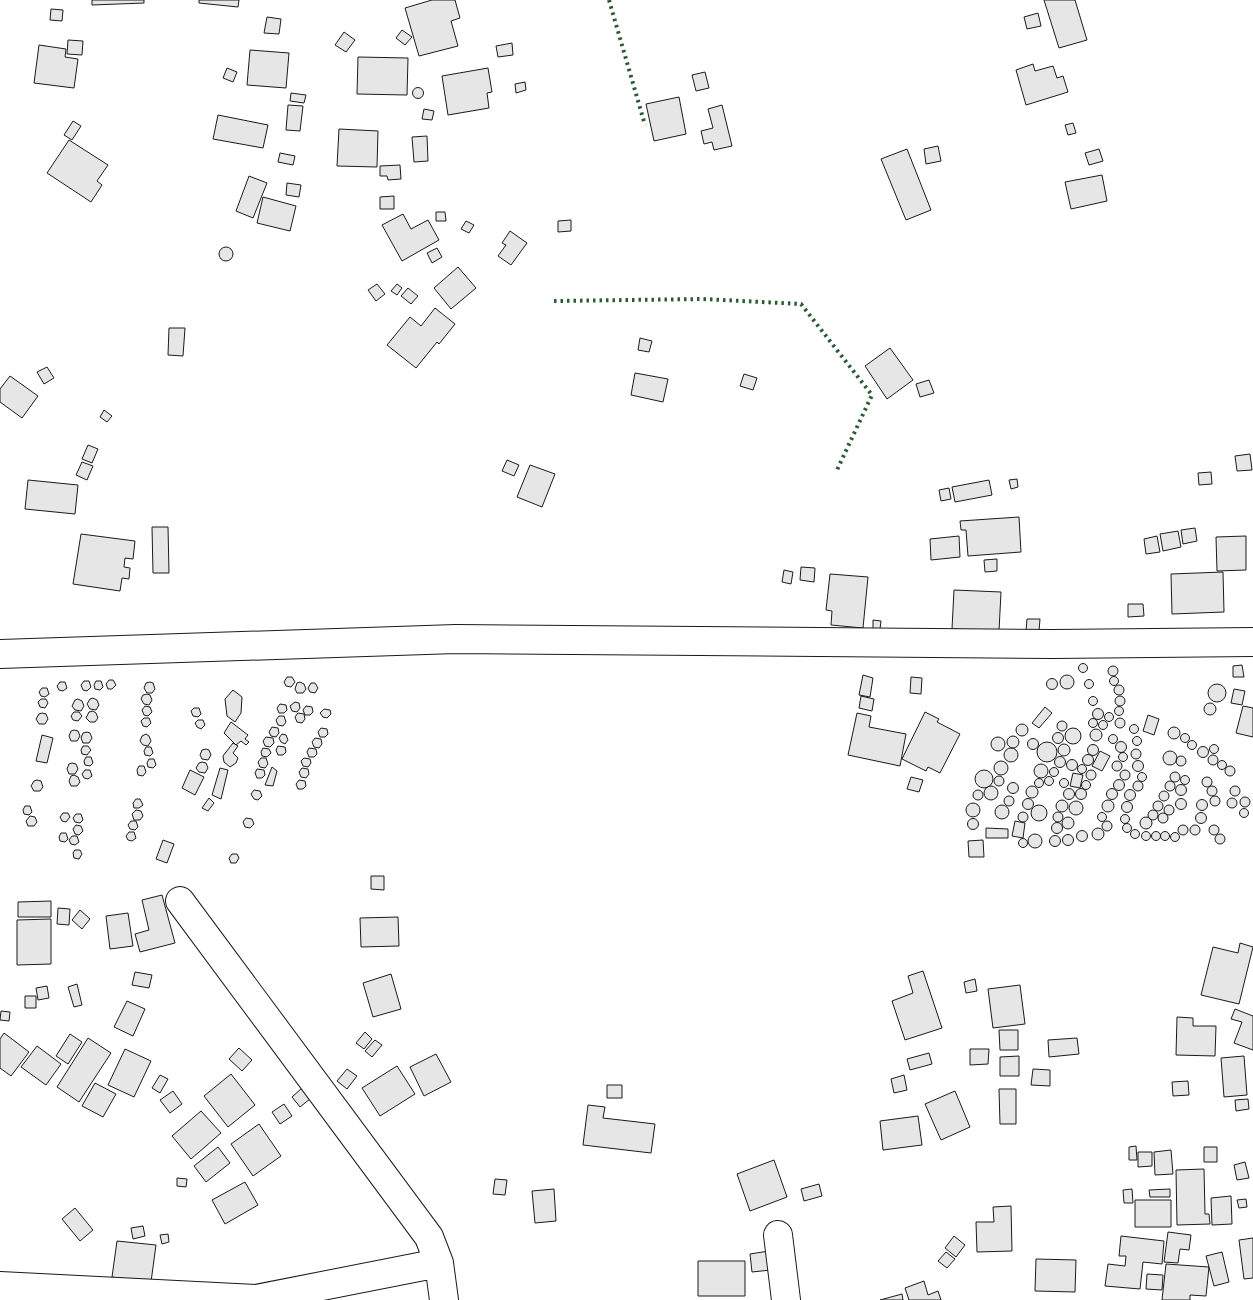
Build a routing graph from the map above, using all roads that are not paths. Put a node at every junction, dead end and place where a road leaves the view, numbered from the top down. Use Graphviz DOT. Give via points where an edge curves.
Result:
graph roads {
  1 [pos="1253,642"];
  2 [pos="0,654"];
  3 [pos="180,901"];
  4 [pos="778,1235"];
  5 [pos="439,1264"];
  6 [pos="0,1286"];
  7 [pos="444,1300"];
  8 [pos="786,1300"];
  1 -- 2 [label="street" via="1053,644 456,639"];
  3 -- 5 [label="street" via="429,1237"];
  4 -- 8 [label="street"];
  5 -- 6 [label="street" via="256,1299"];
  5 -- 7 [label="street"];
}
